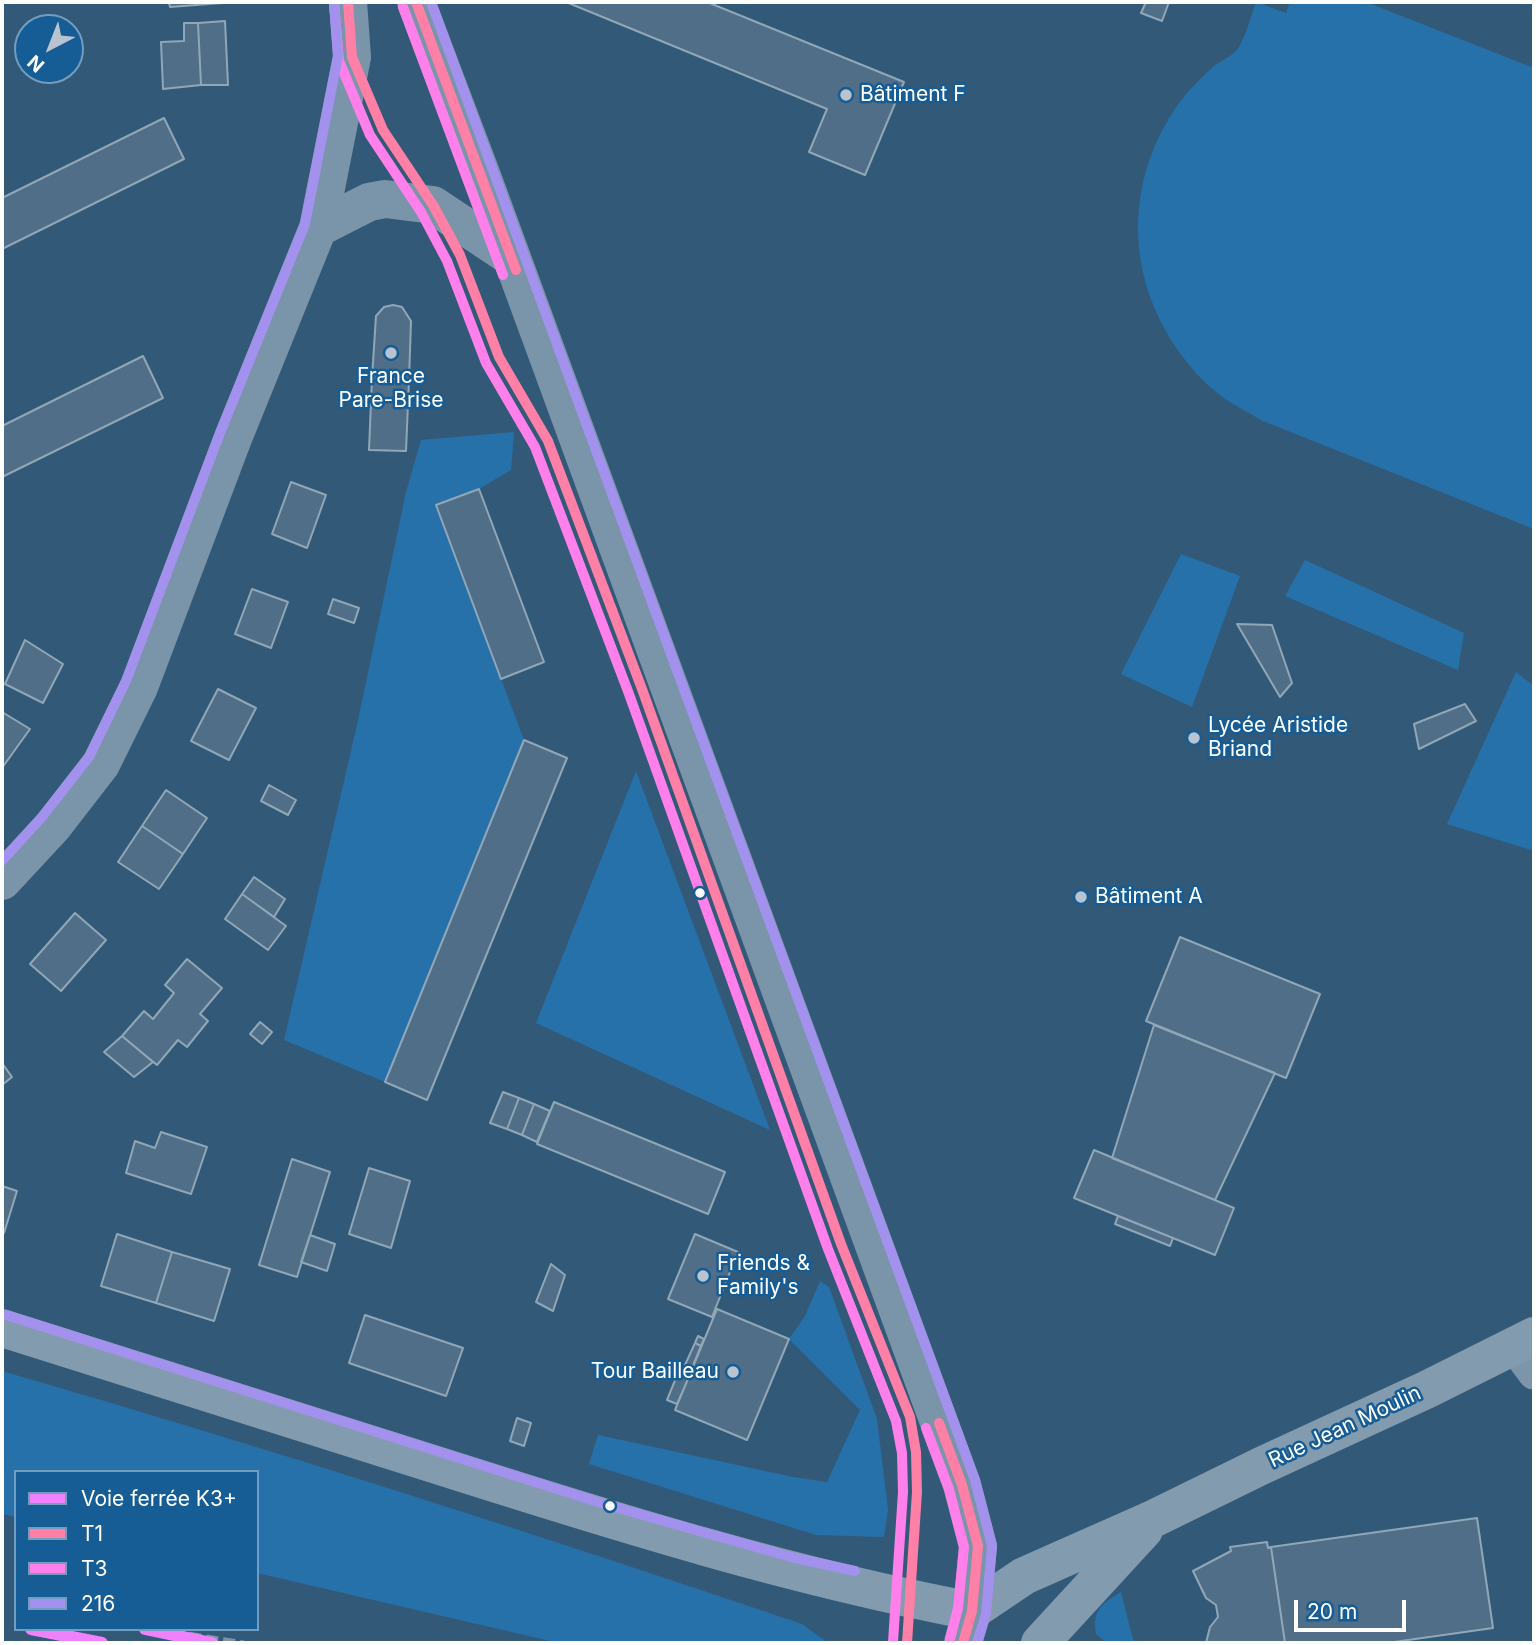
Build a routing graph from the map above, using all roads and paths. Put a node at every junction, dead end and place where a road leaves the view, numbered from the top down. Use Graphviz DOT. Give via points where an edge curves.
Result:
graph roads {
  1 [pos="348,2"];
  2 [pos="416,2"];
  3 [pos="318,228"];
  4 [pos="511,257"];
  5 [pos="2,881"];
  6 [pos="2,1328"];
  7 [pos="1527,1352"];
  8 [pos="1155,1518"];
  9 [pos="978,1546"];
  10 [pos="1024,1576"];
  11 [pos="967,1627"];
  12 [pos="1040,1643"];
  1 -- 3 [label="main road" via="352,57"];
  2 -- 4 [label="main road"];
  3 -- 4 [label="main road" via="384,199 433,205"];
  3 -- 5 [label="main road" via="139,687 101,764"];
  4 -- 9 [label="main road" via="957,1472"];
  6 -- 11 [label="main road" via="607,1519 910,1600"];
  7 -- 8 [label="main road, Rue Jean Moulin"];
  8 -- 10 [label="main road, Rue Jean Moulin"];
  8 -- 12 [label="main road, Rue Jean Moulin"];
  9 -- 10 [label="main road" via="1009,1573"];
  9 -- 11 [label="main road"];
  10 -- 11 [label="main road, Rue Jean Moulin"];
}
